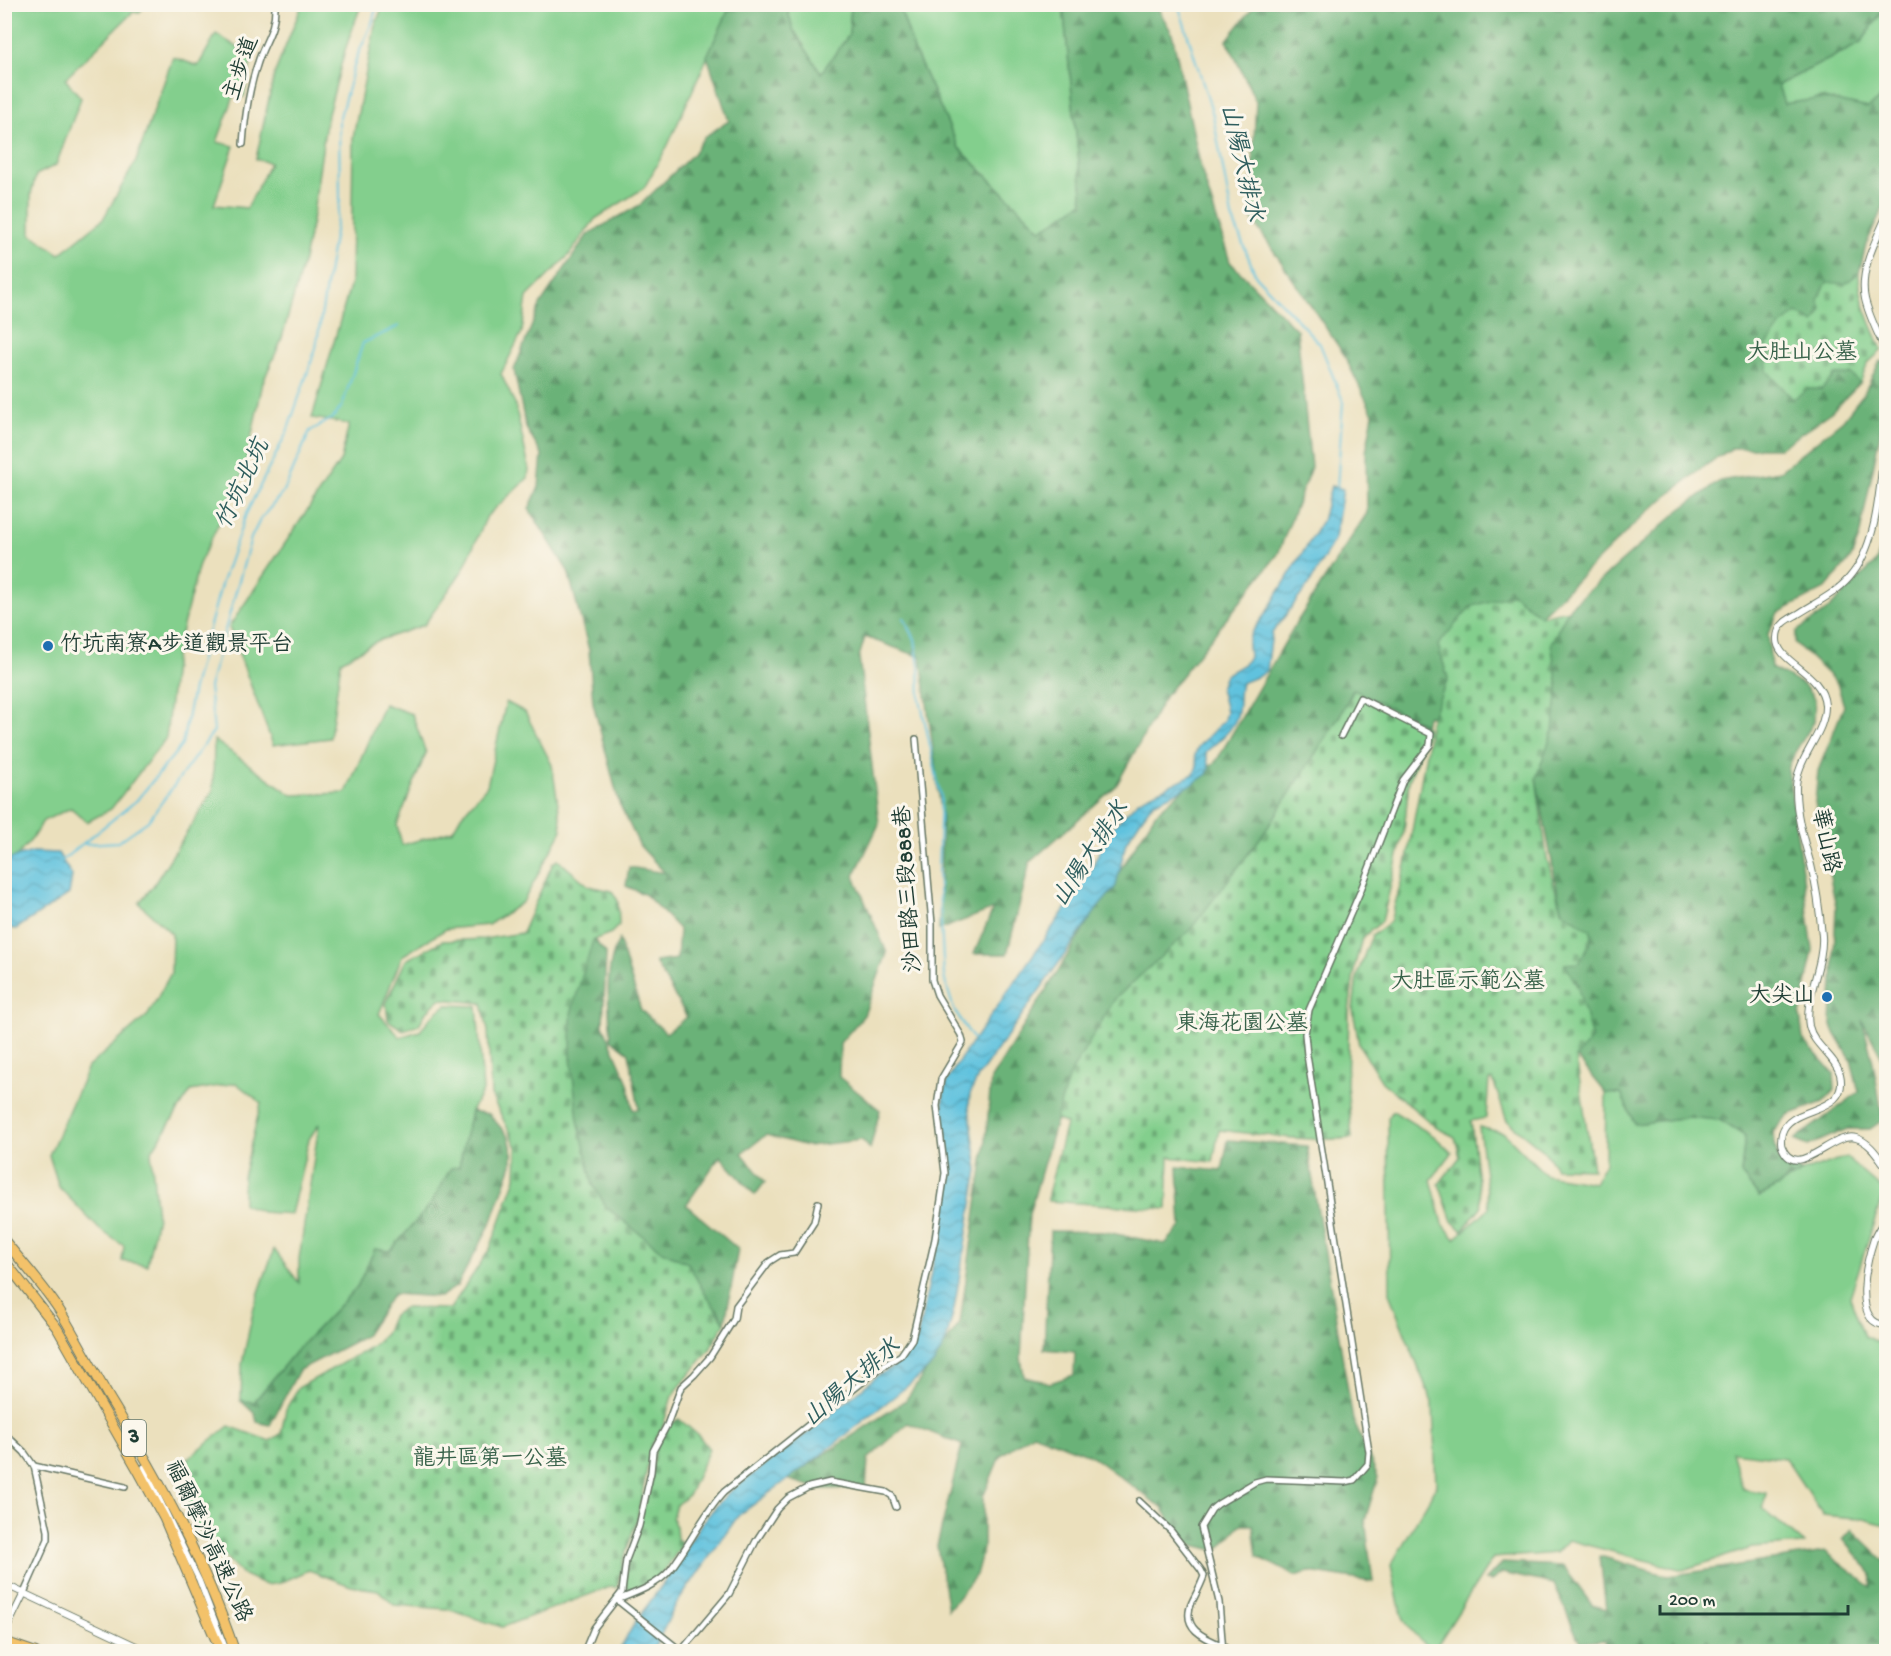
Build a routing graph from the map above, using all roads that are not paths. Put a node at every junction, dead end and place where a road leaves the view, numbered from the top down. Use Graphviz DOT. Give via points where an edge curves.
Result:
graph roads {
  1 [pos="275,4"];
  2 [pos="243,144"];
  3 [pos="1887,217"];
  4 [pos="1887,351"];
  5 [pos="1887,437"];
  6 [pos="1341,736"];
  7 [pos="916,739"];
  8 [pos="1887,1167"];
  9 [pos="818,1203"];
  10 [pos="1887,1218"];
  11 [pos="4,1240"];
  12 [pos="4,1260"];
  13 [pos="1887,1325"];
  14 [pos="4,1433"];
  15 [pos="34,1466"];
  16 [pos="144,1467"];
  17 [pos="124,1487"];
  18 [pos="1139,1501"];
  19 [pos="896,1507"];
  20 [pos="4,1584"];
  21 [pos="24,1593"];
  22 [pos="617,1600"];
  23 [pos="4,1634"];
  24 [pos="4,1641"];
  25 [pos="1223,1649"];
  26 [pos="681,1651"];
  27 [pos="36,1652"];
  28 [pos="149,1652"];
  29 [pos="220,1652"];
  30 [pos="227,1652"];
  31 [pos="235,1652"];
  32 [pos="584,1652"];
  1 -- 2 [label="street, 主步道" via="274,27 258,60"];
  3 -- 4 [label="street" via="1868,261 1864,291"];
  5 -- 8 [label="street, 華山路" via="1875,517 1860,564 1841,586 1782,624 1777,645 1817,684 1825,704 1820,727 1800,767 1796,790 1822,940 1809,1024 1836,1065 1841,1080 1837,1097 1791,1120 1780,1140 1788,1156 1806,1160 1841,1138 1856,1138 1868,1144"];
  6 -- 25 [label="street" via="1360,698 1431,734 1430,745 1403,780 1305,1023 1368,1464 1354,1480 1345,1482 1266,1479 1246,1485 1212,1509 1202,1527 1219,1602"];
  7 -- 22 [label="street, 沙田路三段888巷" via="932,924 932,980 936,995 963,1042 941,1080 937,1106 945,1173 912,1339 901,1355 724,1492 711,1505 669,1571 647,1587"];
  9 -- 22 [label="street" via="814,1222 794,1253 769,1262 736,1306 734,1319 710,1356 681,1387 653,1451 641,1515"];
  10 -- 13 [label="street" via="1874,1238 1864,1298 1873,1322"];
  11 -- 31 [label="highway, 福爾摩沙高速公路 / 3" via="62,1314 150,1465 186,1533"];
  12 -- 29 [label="highway, 福爾摩沙高速公路 / 3" via="57,1328 139,1472 164,1518"];
  14 -- 15 [label="street"];
  15 -- 17 [label="street"];
  15 -- 21 [label="street" via="48,1531"];
  16 -- 30 [label="street" via="199,1580"];
  18 -- 25 [label="street" via="1171,1531 1201,1570 1204,1576 1188,1614 1191,1627"];
  19 -- 26 [label="street" via="886,1492 830,1482 789,1498 756,1541 729,1594"];
  20 -- 21 [label="street"];
  21 -- 23 [label="street"];
  21 -- 28 [label="street"];
  22 -- 26 [label="street"];
  22 -- 32 [label="street, 沙田路三段888巷" via="594,1628"];
  24 -- 27 [label="main road"];
}
